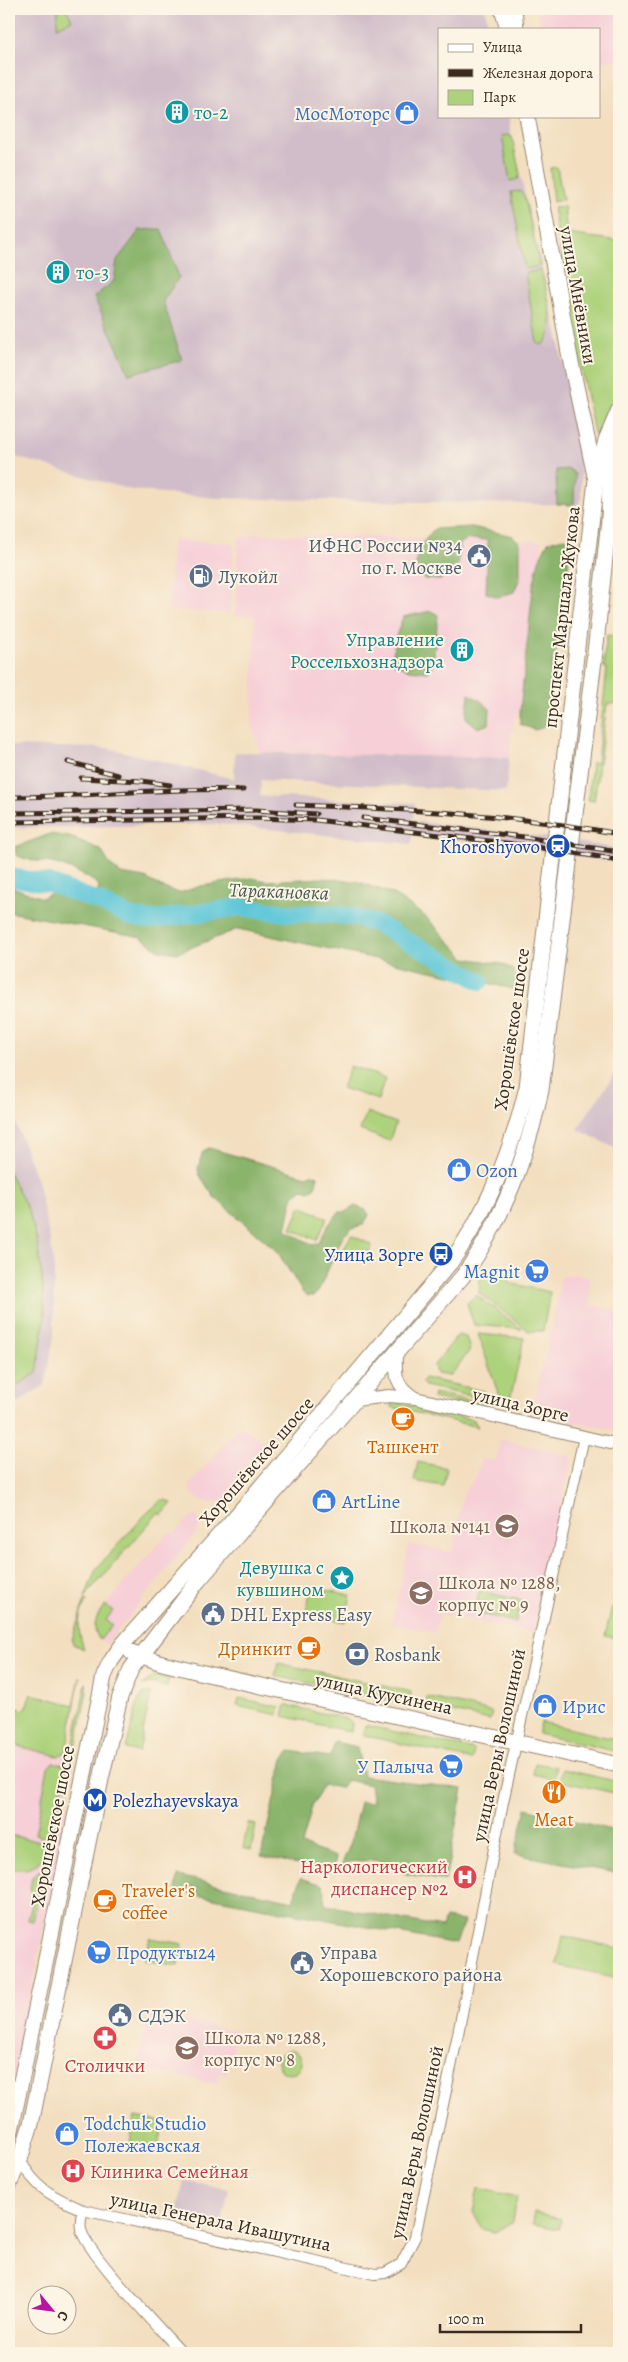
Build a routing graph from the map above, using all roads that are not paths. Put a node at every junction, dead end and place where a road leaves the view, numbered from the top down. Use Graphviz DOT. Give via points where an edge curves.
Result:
graph roads {
  1 [pos="502,9"];
  2 [pos="507,9"];
  3 [pos="514,9"];
  4 [pos="509,28"];
  5 [pos="509,28"];
  6 [pos="516,28"];
  7 [pos="527,118"];
  8 [pos="619,410"];
  9 [pos="583,428"];
  10 [pos="610,429"];
  11 [pos="619,443"];
  12 [pos="601,459"];
  13 [pos="608,479"];
  14 [pos="619,494"];
  15 [pos="609,519"];
  16 [pos="556,831"];
  17 [pos="573,834"];
  18 [pos="396,1354"];
  19 [pos="415,1398"];
  20 [pos="356,1400"];
  21 [pos="584,1438"];
  22 [pos="619,1445"];
  23 [pos="143,1622"];
  24 [pos="141,1655"];
  25 [pos="112,1658"];
  26 [pos="516,1743"];
  27 [pos="619,1765"];
  28 [pos="31,2124"];
  29 [pos="10,2133"];
  30 [pos="20,2159"];
  31 [pos="9,2185"];
  32 [pos="83,2210"];
  33 [pos="401,2264"];
  34 [pos="182,2353"];
  1 -- 4 [label="main road"];
  2 -- 5 [label="main road"];
  3 -- 6 [label="main road"];
  7 -- 9 [label="main road, улица Мнёвники"];
  8 -- 10 [label="main road, проспект Маршала Жукова"];
  9 -- 10 [label="main road" via="597,441"];
  9 -- 12 [label="main road"];
  9 -- 13 [label="main road, улица Мнёвники"];
  10 -- 12 [label="main road, проспект Маршала Жукова"];
  11 -- 13 [label="main road, проспект Маршала Жукова"];
  12 -- 13 [label="main road, проспект Маршала Жукова"];
  13 -- 15 [label="main road, проспект Маршала Жукова"];
  13 -- 16 [label="main road, проспект Маршала Жукова"];
  14 -- 15 [label="street"];
  15 -- 17 [label="main road, проспект Маршала Жукова"];
  16 -- 23 [label="main road, Хорошёвское шоссе" via="526,1087 507,1158 476,1222 457,1254 419,1302"];
  17 -- 18 [label="main road, Хорошёвское шоссе" via="541,1090 527,1148 515,1181 482,1248 463,1276"];
  18 -- 19 [label="street" via="399,1384"];
  18 -- 20 [label="main road, Хорошёвское шоссе"];
  19 -- 20 [label="street, улица Зорге" via="389,1396"];
  19 -- 21 [label="street, улица Зорге"];
  20 -- 24 [label="main road, Хорошёвское шоссе" via="241,1531"];
  21 -- 22 [label="street, улица Зорге"];
  21 -- 26 [label="street, улица Веры Волошиной"];
  23 -- 24 [label="main road" via="133,1639 135,1649"];
  23 -- 25 [label="main road, Хорошёвское шоссе"];
  24 -- 25 [label="main road, улица Куусинена" via="122,1651"];
  24 -- 26 [label="main road, улица Куусинена" via="162,1663"];
  24 -- 28 [label="main road, Хорошёвское шоссе" via="122,1689 103,1770"];
  25 -- 29 [label="main road, Хорошёвское шоссе" via="104,1676 86,1756"];
  26 -- 27 [label="main road, улица Куусинена"];
  26 -- 33 [label="street, улица Веры Волошиной" via="430,2171 414,2240"];
  28 -- 29 [label="street" via="24,2133"];
  28 -- 30 [label="main road, Хорошёвское шоссе"];
  29 -- 30 [label="street, улица Генерала Ивашутина"];
  30 -- 31 [label="main road, Хорошёвское шоссе"];
  30 -- 32 [label="street, улица Генерала Ивашутина" via="38,2186 51,2196"];
  32 -- 33 [label="street, улица Генерала Ивашутина" via="370,2273 385,2273"];
  32 -- 34 [label="street" via="80,2230 84,2239 108,2271"];
}
